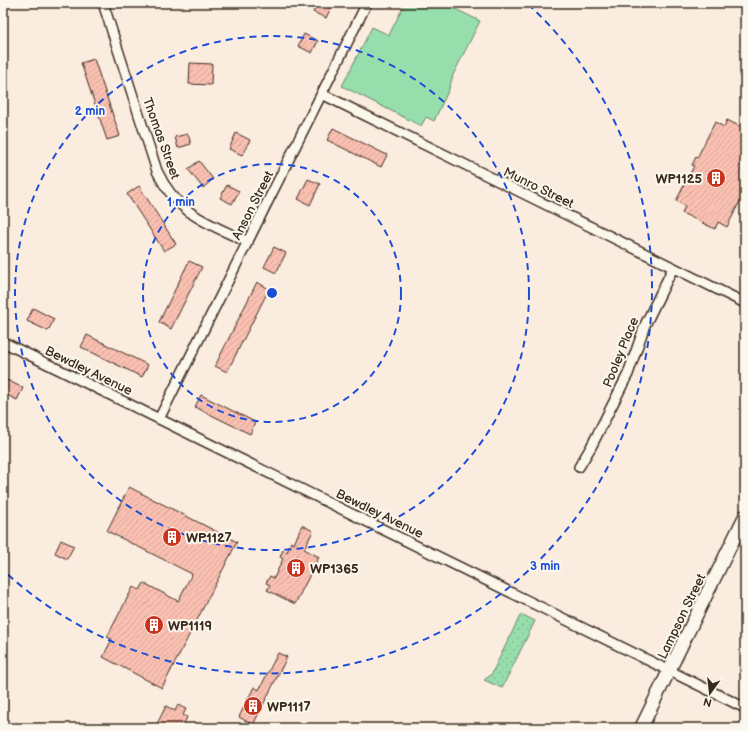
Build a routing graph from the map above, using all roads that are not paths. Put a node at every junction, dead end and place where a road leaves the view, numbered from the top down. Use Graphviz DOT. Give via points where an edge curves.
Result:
graph roads {
  1 [pos="103,3"];
  2 [pos="367,3"];
  3 [pos="322,94"];
  4 [pos="248,242"];
  5 [pos="674,268"];
  6 [pos="745,304"];
  7 [pos="3,342"];
  8 [pos="159,419"];
  9 [pos="579,467"];
  10 [pos="745,516"];
  11 [pos="669,671"];
  12 [pos="745,708"];
  13 [pos="641,728"];
  1 -- 4 [label="street, Thomas Street" via="162,181 175,200 190,214"];
  2 -- 3 [label="street, Anson Street"];
  3 -- 4 [label="street, Anson Street"];
  3 -- 5 [label="street, Munro Street"];
  4 -- 8 [label="street, Anson Street"];
  5 -- 6 [label="street, Munro Street"];
  5 -- 9 [label="street, Pooley Place" via="645,325 628,374"];
  7 -- 8 [label="street, Bewdley Avenue"];
  8 -- 11 [label="street, Bewdley Avenue"];
  10 -- 11 [label="street, Lampson Street"];
  11 -- 12 [label="street, Bewdley Avenue"];
  11 -- 13 [label="street, Lampson Street"];
}
